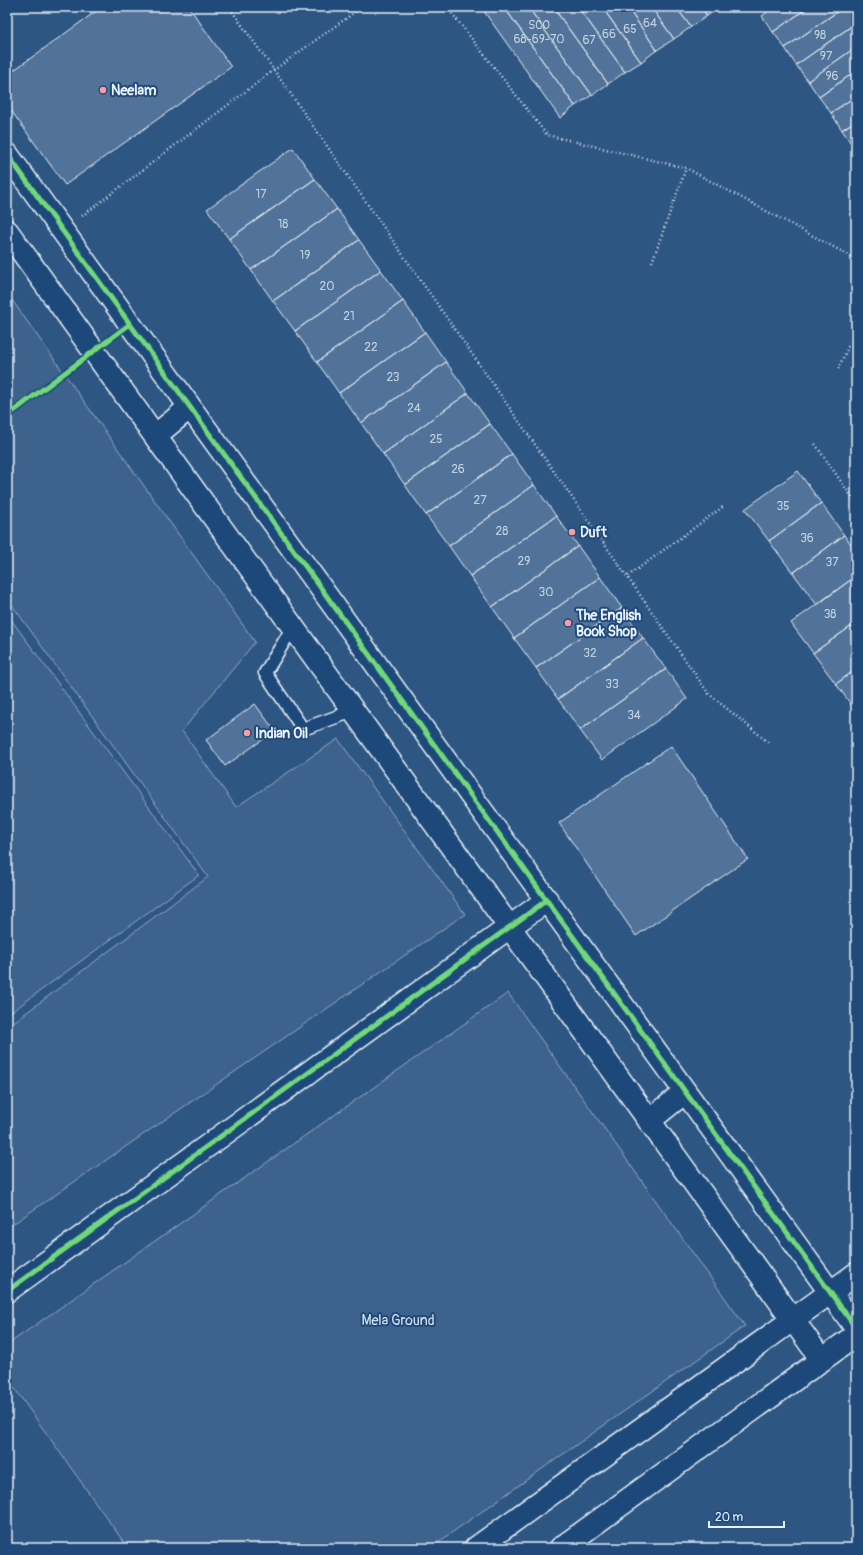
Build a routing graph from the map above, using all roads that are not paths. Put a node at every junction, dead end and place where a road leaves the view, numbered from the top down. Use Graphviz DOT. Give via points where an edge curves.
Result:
graph roads {
  1 [pos="7,154"];
  2 [pos="7,231"];
  3 [pos="190,407"];
  4 [pos="155,436"];
  5 [pos="293,627"];
  6 [pos="353,711"];
  7 [pos="546,900"];
  8 [pos="509,927"];
  9 [pos="685,1092"];
  10 [pos="649,1121"];
  11 [pos="856,1274"];
  12 [pos="7,1291"];
  13 [pos="830,1292"];
  14 [pos="793,1319"];
  15 [pos="856,1328"];
  16 [pos="856,1335"];
  17 [pos="822,1360"];
  18 [pos="476,1548"];
  19 [pos="561,1548"];
  1 -- 3 [label="street"];
  2 -- 4 [label="street"];
  3 -- 4 [label="street"];
  3 -- 7 [label="street"];
  4 -- 5 [label="street"];
  5 -- 6 [label="street"];
  5 -- 6 [label="lane" via="265,673 303,729"];
  6 -- 8 [label="street"];
  7 -- 8 [label="street"];
  7 -- 9 [label="street"];
  8 -- 10 [label="street"];
  8 -- 12 [label="street"];
  9 -- 10 [label="street"];
  9 -- 13 [label="street"];
  10 -- 14 [label="street"];
  11 -- 13 [label="street"];
  13 -- 14 [label="street"];
  13 -- 15 [label="street"];
  14 -- 17 [label="street"];
  14 -- 18 [label="street"];
  16 -- 17 [label="street"];
  17 -- 19 [label="street"];
}
